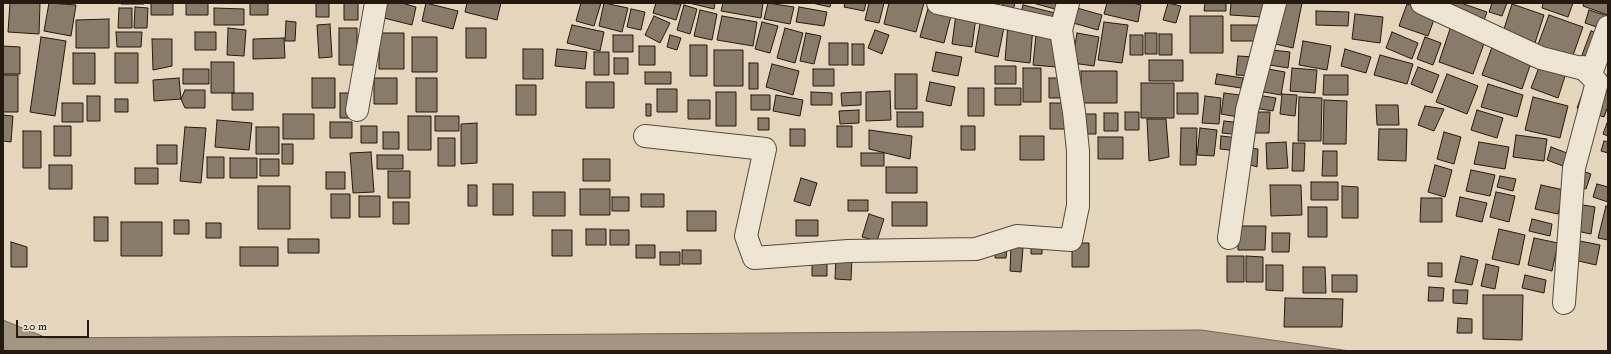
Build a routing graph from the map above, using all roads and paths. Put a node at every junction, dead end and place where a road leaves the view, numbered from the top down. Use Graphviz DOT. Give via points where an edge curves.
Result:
graph roads {
  1 [pos="376,3"];
  2 [pos="938,3"];
  3 [pos="1068,3"];
  4 [pos="1275,3"];
  5 [pos="1422,3"];
  6 [pos="1608,28"];
  7 [pos="1061,30"];
  8 [pos="1594,71"];
  9 [pos="357,110"];
  10 [pos="645,136"];
  11 [pos="1229,238"];
  12 [pos="1564,303"];
  1 -- 9 [label="street"];
  2 -- 7 [label="street"];
  3 -- 7 [label="street"];
  4 -- 11 [label="street" via="1247,110"];
  5 -- 8 [label="street" via="1541,58"];
  6 -- 8 [label="street"];
  7 -- 10 [label="street" via="1078,151 1078,206 1071,240 1017,236 976,249 848,251 754,258 746,236 765,148"];
  8 -- 12 [label="street" via="1597,82 1574,168"];
}
